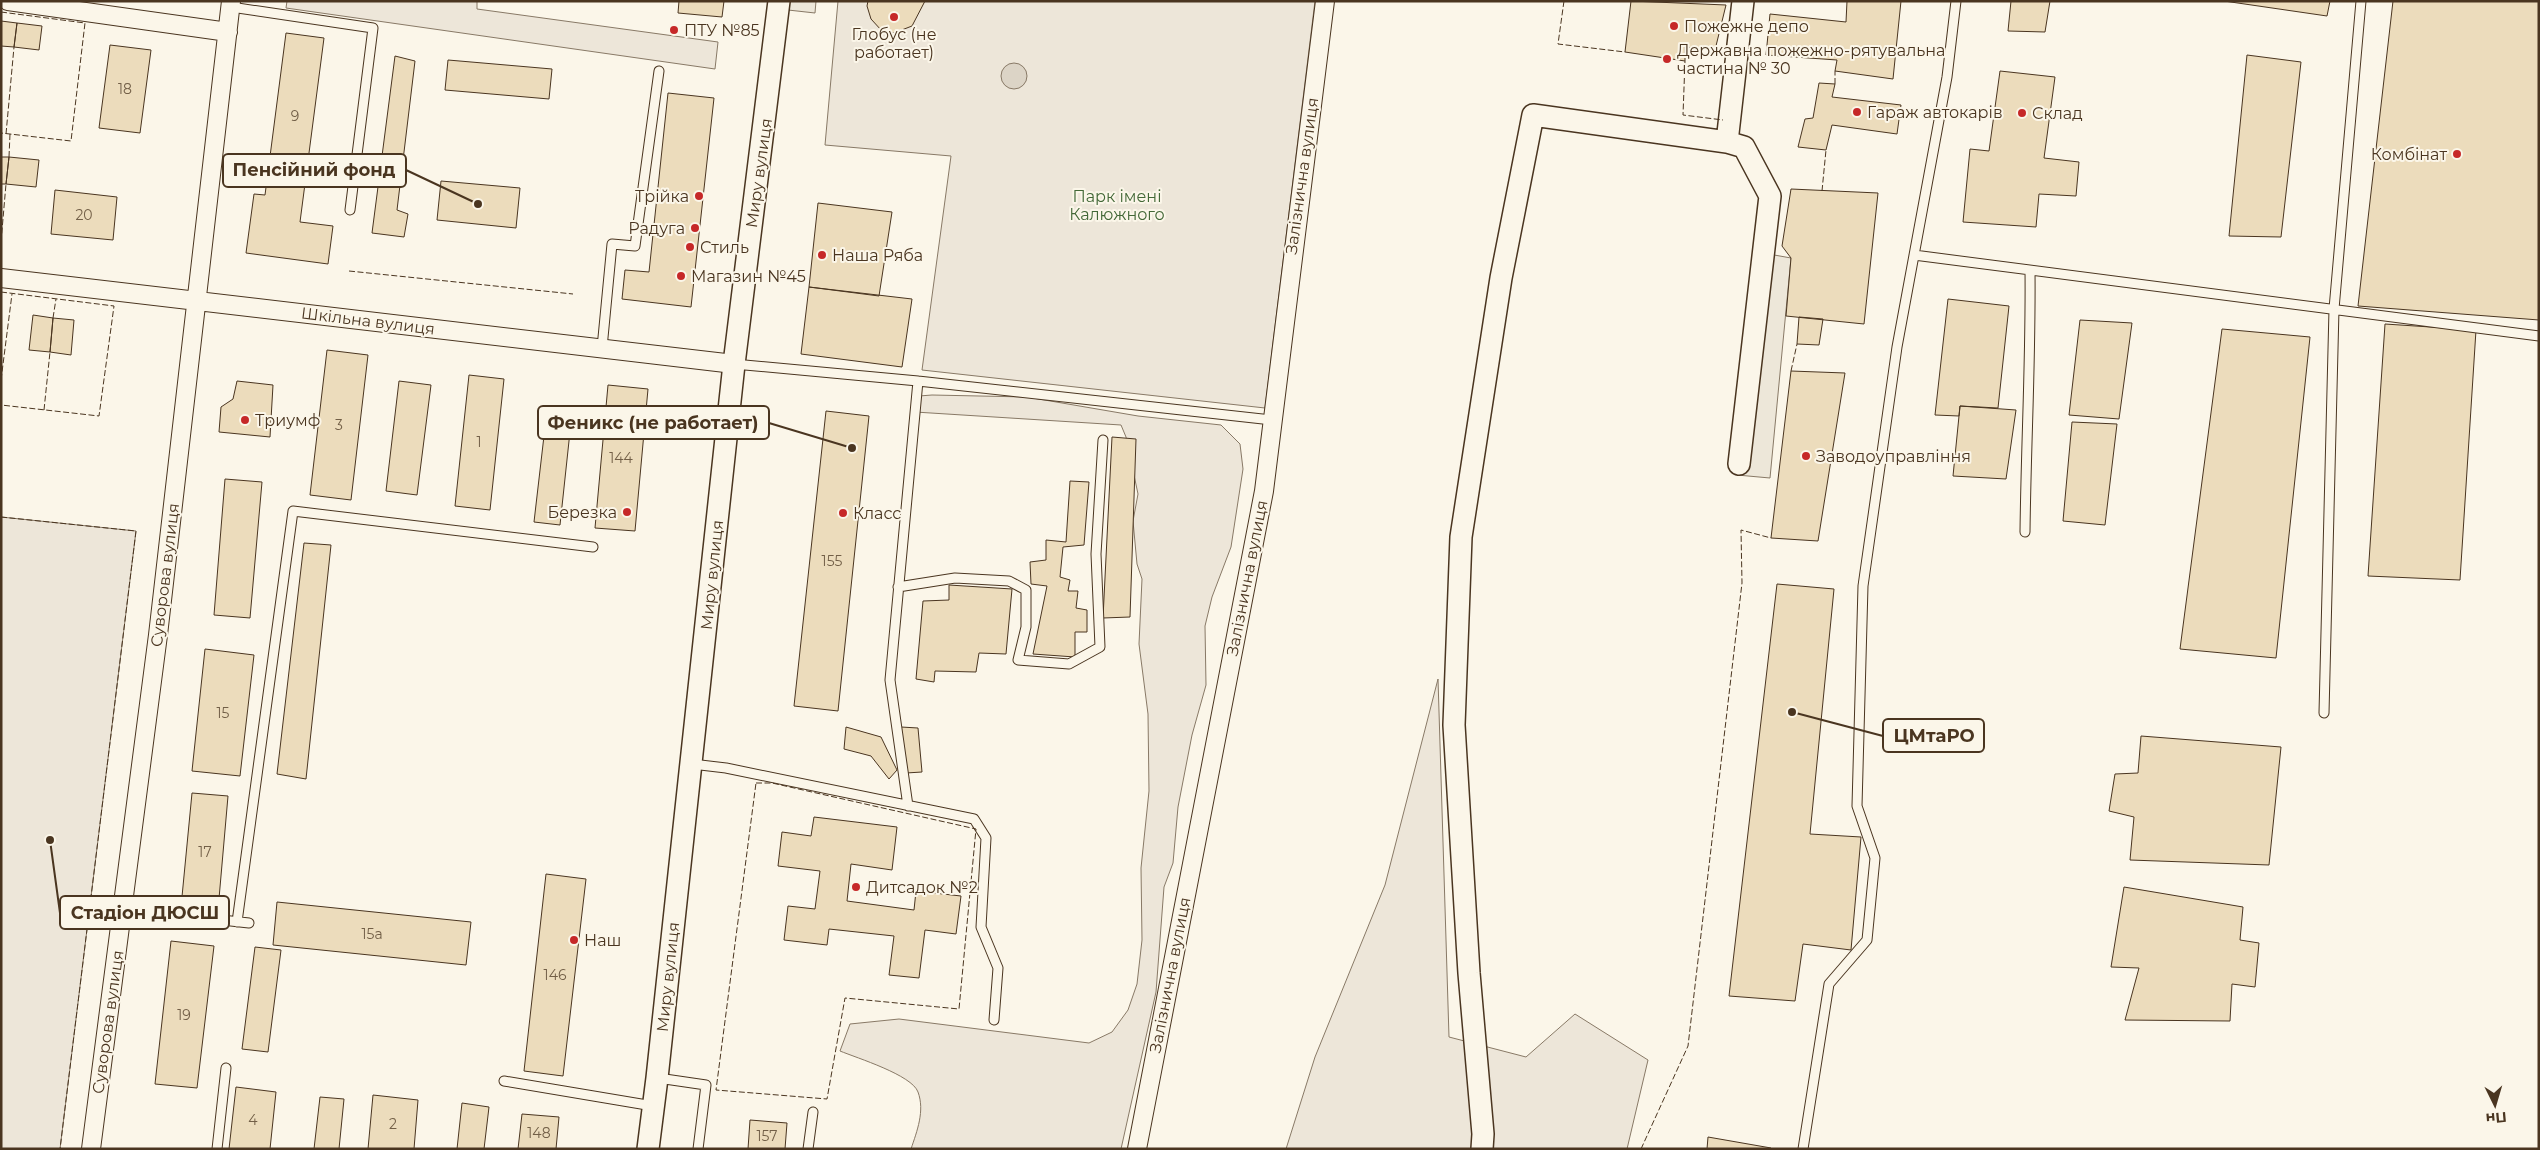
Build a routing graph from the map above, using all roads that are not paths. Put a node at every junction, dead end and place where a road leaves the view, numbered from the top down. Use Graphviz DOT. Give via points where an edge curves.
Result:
graph roads {
  1 [pos="8,1"];
  2 [pos="779,1"];
  3 [pos="1325,1"];
  4 [pos="1743,1"];
  5 [pos="1956,1"];
  6 [pos="2361,1"];
  7 [pos="231,4"];
  8 [pos="228,32"];
  9 [pos="659,70"];
  10 [pos="1727,142"];
  11 [pos="350,210"];
  12 [pos="1914,255"];
  13 [pos="2030,270"];
  14 [pos="1,278"];
  15 [pos="197,300"];
  16 [pos="2334,308"];
  17 [pos="2539,336"];
  18 [pos="602,348"];
  19 [pos="734,364"];
  20 [pos="918,381"];
  21 [pos="1272,420"];
  22 [pos="1103,440"];
  23 [pos="1739,464"];
  24 [pos="2026,532"];
  25 [pos="593,547"];
  26 [pos="898,587"];
  27 [pos="2324,713"];
  28 [pos="691,764"];
  29 [pos="908,806"];
  30 [pos="122,909"];
  31 [pos="236,922"];
  32 [pos="250,924"];
  33 [pos="994,1020"];
  34 [pos="226,1068"];
  35 [pos="658,1078"];
  36 [pos="504,1081"];
  37 [pos="654,1106"];
  38 [pos="813,1112"];
  39 [pos="91,1149"];
  40 [pos="217,1149"];
  41 [pos="648,1149"];
  42 [pos="698,1149"];
  43 [pos="808,1149"];
  44 [pos="1137,1149"];
  45 [pos="1482,1149"];
  46 [pos="1803,1149"];
  1 -- 8 [label="street"];
  2 -- 19 [label="street, Миру вулиця"];
  3 -- 21 [label="street, Залізнична вулиця"];
  4 -- 10 [label="street"];
  5 -- 12 [label="lane" via="1947,77"];
  6 -- 16 [label="lane"];
  7 -- 8 [label="street, Суворова вулиця"];
  7 -- 11 [label="lane" via="372,28"];
  8 -- 15 [label="street, Суворова вулиця"];
  9 -- 18 [label="lane" via="635,246 612,244"];
  10 -- 23 [label="street" via="1744,148 1770,196"];
  10 -- 45 [label="street" via="1534,115 1501,278 1461,547 1454,725"];
  12 -- 13 [label="lane"];
  12 -- 46 [label="lane" via="1897,347 1863,586 1857,806 1875,858 1868,940 1829,984"];
  13 -- 16 [label="lane"];
  13 -- 24 [label="lane"];
  14 -- 15 [label="street, Шкільна вулиця"];
  15 -- 18 [label="street, Шкільна вулиця"];
  15 -- 30 [label="street, Суворова вулиця"];
  16 -- 17 [label="lane"];
  16 -- 27 [label="lane"];
  18 -- 19 [label="street, Шкільна вулиця"];
  19 -- 20 [label="lane"];
  19 -- 28 [label="street, Миру вулиця"];
  20 -- 21 [label="lane"];
  20 -- 26 [label="lane"];
  21 -- 44 [label="street, Залізнична вулиця" via="1264,491"];
  22 -- 26 [label="lane" via="1096,554 1100,647 1069,664 1018,660 1026,627 1026,590 1009,581 955,578"];
  25 -- 31 [label="lane" via="293,511"];
  26 -- 29 [label="lane" via="890,680"];
  28 -- 29 [label="lane" via="726,768"];
  28 -- 35 [label="street, Миру вулиця"];
  29 -- 33 [label="lane" via="974,819 986,838 981,927 998,968"];
  30 -- 31 [label="lane"];
  30 -- 39 [label="street, Суворова вулиця"];
  31 -- 32 [label="lane"];
  34 -- 40 [label="lane"];
  35 -- 37 [label="street, Миру вулиця"];
  35 -- 42 [label="lane" via="706,1085"];
  36 -- 37 [label="lane"];
  37 -- 41 [label="street, Миру вулиця"];
  38 -- 43 [label="lane"];
}
